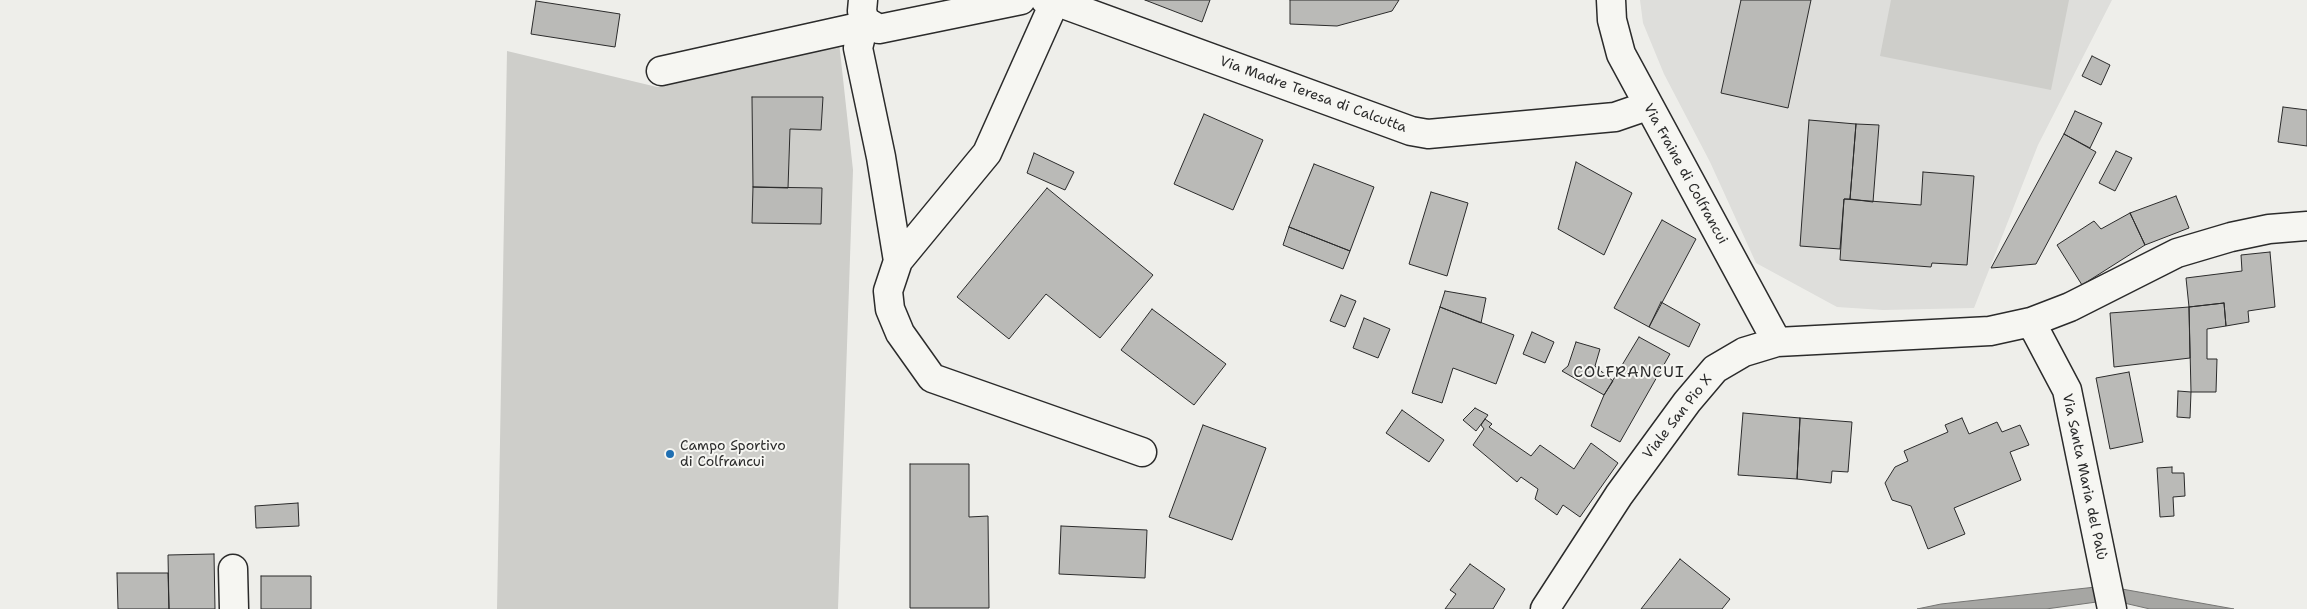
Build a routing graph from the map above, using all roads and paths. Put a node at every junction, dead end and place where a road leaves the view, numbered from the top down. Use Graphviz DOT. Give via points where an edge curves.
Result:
graph roads {
  1 [pos="1020,0"];
  2 [pos="1050,0"];
  3 [pos="1611,0"];
  4 [pos="866,12"];
  5 [pos="661,72"];
  6 [pos="1647,106"];
  7 [pos="2307,226"];
  8 [pos="898,260"];
  9 [pos="2031,322"];
  10 [pos="1777,342"];
  11 [pos="1142,452"];
  12 [pos="233,569"];
  13 [pos="234,609"];
  14 [pos="1546,609"];
  15 [pos="2112,609"];
  1 -- 4 [label="street" via="879,29"];
  2 -- 6 [label="street, Via Madre Teresa di Calcutta" via="1411,131 1428,134 1615,117"];
  2 -- 8 [label="street" via="987,153"];
  3 -- 6 [label="street, Via Fraine di Colfrancui" via="1612,20 1621,54"];
  4 -- 5 [label="street"];
  4 -- 8 [label="street" via="858,48"];
  6 -- 10 [label="street, Via Fraine di Colfrancui"];
  7 -- 9 [label="street, Viale San Pio X" via="2269,229 2178,254 2070,307"];
  8 -- 11 [label="street" via="888,291 890,309 900,333 932,378"];
  9 -- 10 [label="street, Viale San Pio X" via="1990,331"];
  9 -- 15 [label="street, Via Santa Maria del Palù" via="2067,390"];
  10 -- 14 [label="street, Viale San Pio X" via="1744,352 1715,369 1686,402 1619,495"];
  12 -- 13 [label="street"];
}
